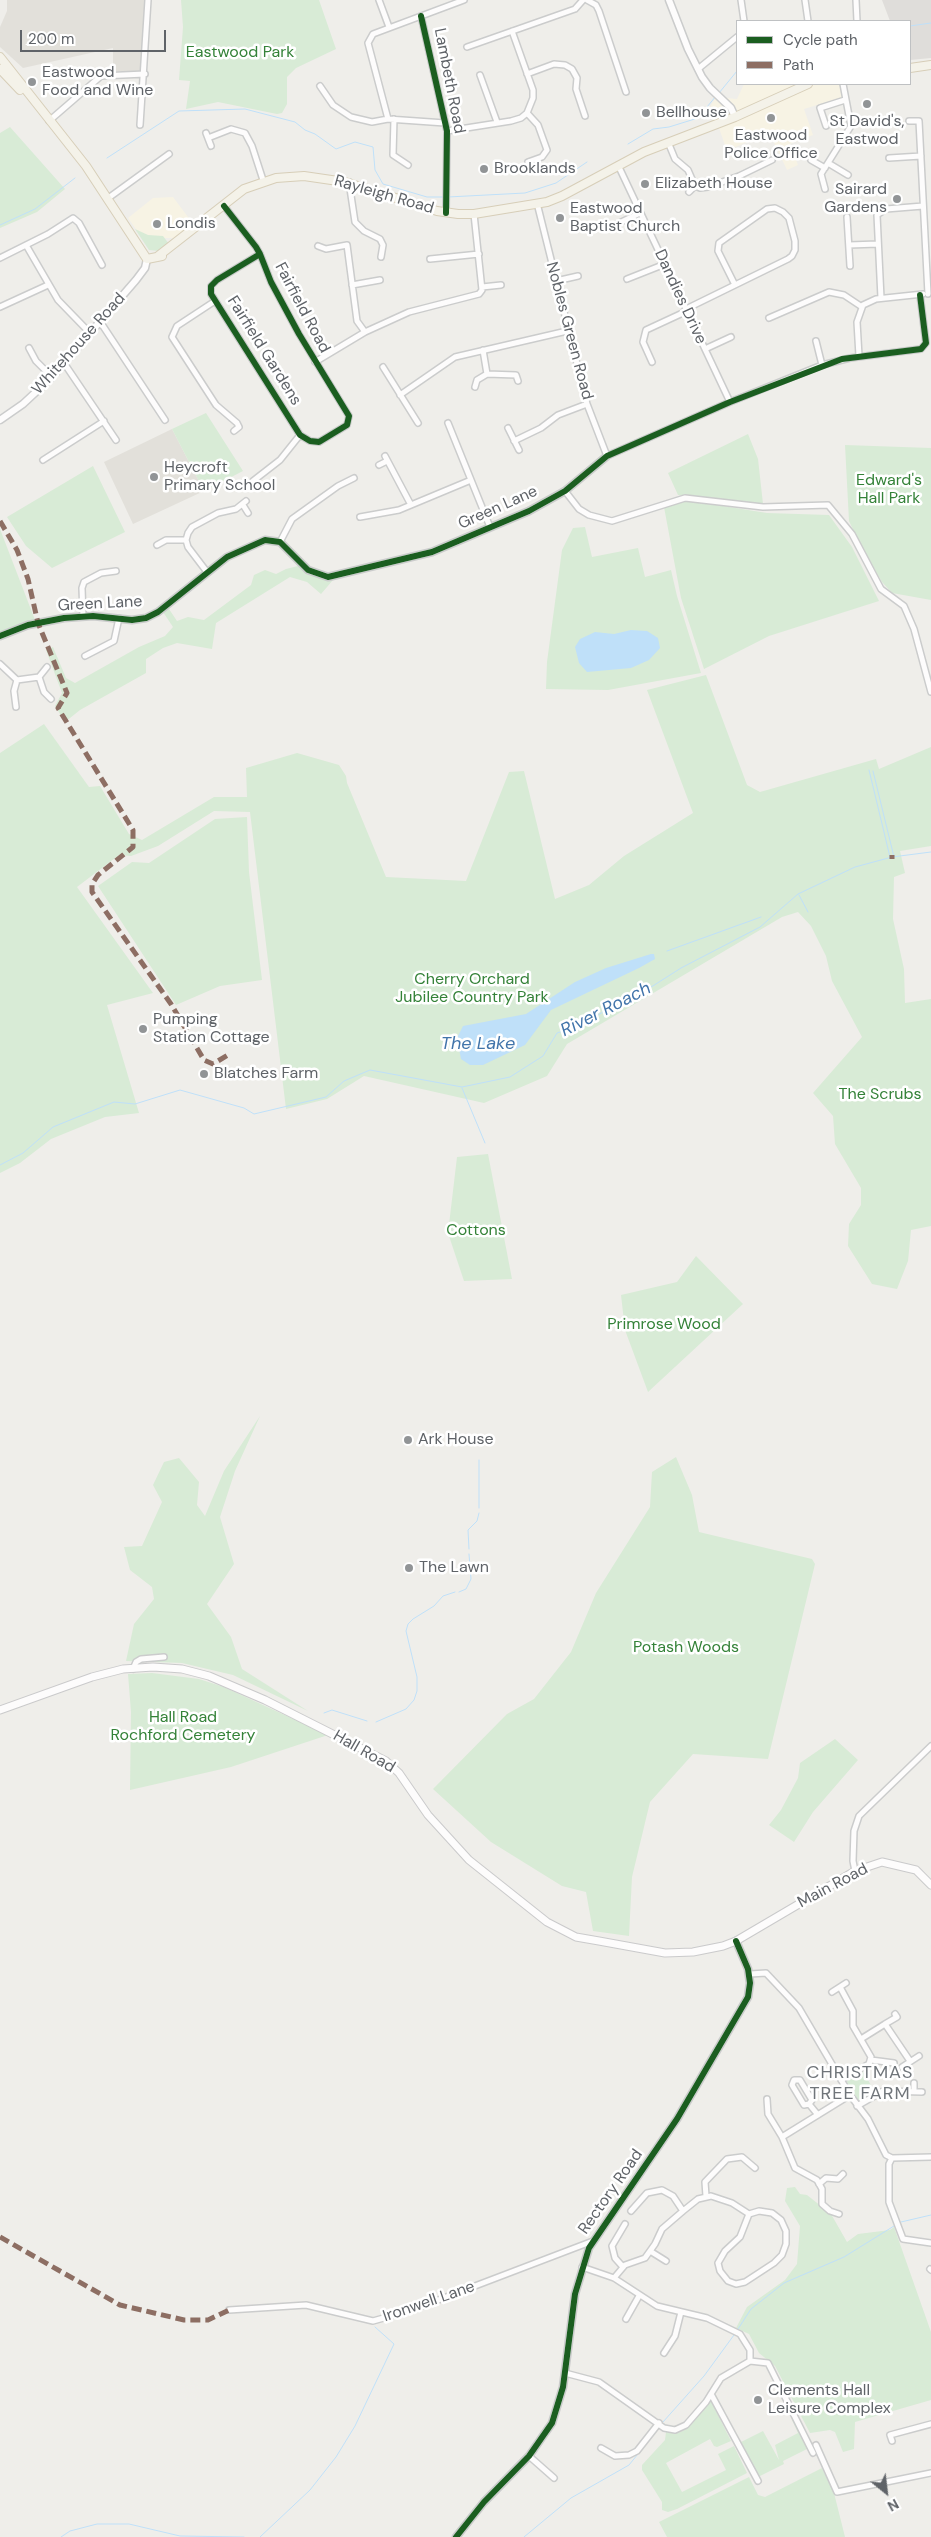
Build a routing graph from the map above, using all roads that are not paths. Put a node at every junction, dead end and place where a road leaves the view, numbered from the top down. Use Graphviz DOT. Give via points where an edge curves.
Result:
graph roads {
  1 [pos="148,0"];
  2 [pos="379,0"];
  3 [pos="444,0"];
  4 [pos="464,0"];
  5 [pos="583,0"];
  6 [pos="587,0"];
  7 [pos="669,0"];
  8 [pos="741,0"];
  9 [pos="805,0"];
  10 [pos="856,0"];
  11 [pos="446,6"];
  12 [pos="421,16"];
  13 [pos="744,20"];
  14 [pos="808,20"];
  15 [pos="857,20"];
  16 [pos="389,26"];
  17 [pos="512,31"];
  18 [pos="736,38"];
  19 [pos="476,44"];
  20 [pos="467,47"];
  21 [pos="479,52"];
  22 [pos="0,57"];
  23 [pos="931,65"];
  24 [pos="911,68"];
  25 [pos="0,69"];
  26 [pos="698,69"];
  27 [pos="145,74"];
  28 [pos="527,74"];
  29 [pos="480,75"];
  30 [pos="806,85"];
  31 [pos="843,85"];
  32 [pos="320,86"];
  33 [pos="626,92"];
  34 [pos="845,100"];
  35 [pos="527,113"];
  36 [pos="585,116"];
  37 [pos="735,117"];
  38 [pos="388,119"];
  39 [pos="394,119"];
  40 [pos="49,121"];
  41 [pos="909,121"];
  42 [pos="497,122"];
  43 [pos="445,123"];
  44 [pos="140,125"];
  45 [pos="826,126"];
  46 [pos="447,131"];
  47 [pos="668,142"];
  48 [pos="210,146"];
  49 [pos="169,154"];
  50 [pos="921,156"];
  51 [pos="889,158"];
  52 [pos="772,160"];
  53 [pos="812,160"];
  54 [pos="528,162"];
  55 [pos="408,165"];
  56 [pos="618,165"];
  57 [pos="826,166"];
  58 [pos="848,175"];
  59 [pos="263,180"];
  60 [pos="348,182"];
  61 [pos="695,186"];
  62 [pos="825,189"];
  63 [pos="689,192"];
  64 [pos="107,199"];
  65 [pos="537,204"];
  66 [pos="224,206"];
  67 [pos="924,206"];
  68 [pos="446,213"];
  69 [pos="640,213"];
  70 [pos="474,214"];
  71 [pos="847,217"];
  72 [pos="614,226"];
  73 [pos="878,244"];
  74 [pos="849,245"];
  75 [pos="26,246"];
  76 [pos="318,246"];
  77 [pos="260,254"];
  78 [pos="479,254"];
  79 [pos="381,257"];
  80 [pos="0,258"];
  81 [pos="147,259"];
  82 [pos="430,259"];
  83 [pos="665,264"];
  84 [pos="102,265"];
  85 [pos="850,266"];
  86 [pos="578,276"];
  87 [pos="627,279"];
  88 [pos="380,280"];
  89 [pos="556,282"];
  90 [pos="736,284"];
  91 [pos="48,285"];
  92 [pos="352,285"];
  93 [pos="500,285"];
  94 [pos="482,287"];
  95 [pos="929,294"];
  96 [pos="920,295"];
  97 [pos="881,298"];
  98 [pos="215,301"];
  99 [pos="0,307"];
  100 [pos="862,307"];
  101 [pos="686,310"];
  102 [pos="769,318"];
  103 [pos="99,320"];
  104 [pos="567,330"];
  105 [pos="89,332"];
  106 [pos="365,332"];
  107 [pos="731,337"];
  108 [pos="816,341"];
  109 [pos="29,348"];
  110 [pos="483,350"];
  111 [pos="705,350"];
  112 [pos="859,356"];
  113 [pos="315,362"];
  114 [pos="652,362"];
  115 [pos="64,363"];
  116 [pos="822,365"];
  117 [pos="383,367"];
  118 [pos="488,374"];
  119 [pos="52,378"];
  120 [pos="518,381"];
  121 [pos="475,387"];
  122 [pos="400,395"];
  123 [pos="730,402"];
  124 [pos="587,404"];
  125 [pos="0,420"];
  126 [pos="165,420"];
  127 [pos="104,421"];
  128 [pos="418,423"];
  129 [pos="448,423"];
  130 [pos="508,428"];
  131 [pos="234,431"];
  132 [pos="300,435"];
  133 [pos="116,440"];
  134 [pos="514,441"];
  135 [pos="519,450"];
  136 [pos="607,456"];
  137 [pos="43,460"];
  138 [pos="379,465"];
  139 [pos="354,478"];
  140 [pos="471,480"];
  141 [pos="253,481"];
  142 [pos="565,491"];
  143 [pos="411,505"];
  144 [pos="248,513"];
  145 [pos="360,517"];
  146 [pos="490,527"];
  147 [pos="186,540"];
  148 [pos="280,542"];
  149 [pos="157,545"];
  150 [pos="116,571"];
  151 [pos="207,572"];
  152 [pos="83,616"];
  153 [pos="119,618"];
  154 [pos="0,636"];
  155 [pos="85,656"];
  156 [pos="1,666"];
  157 [pos="47,667"];
  158 [pos="39,677"];
  159 [pos="17,680"];
  160 [pos="931,692"];
  161 [pos="51,699"];
  162 [pos="16,707"];
  163 [pos="164,1657"];
  164 [pos="133,1669"];
  165 [pos="0,1710"];
  166 [pos="931,1746"];
  167 [pos="855,1871"];
  168 [pos="931,1885"];
  169 [pos="736,1941"];
  170 [pos="750,1974"];
  171 [pos="846,1983"];
  172 [pos="840,1987"];
  173 [pos="832,1992"];
  174 [pos="895,2014"];
  175 [pos="886,2024"];
  176 [pos="861,2039"];
  177 [pos="919,2056"];
  178 [pos="871,2060"];
  179 [pos="910,2061"];
  180 [pos="894,2063"];
  181 [pos="902,2067"];
  182 [pos="841,2080"];
  183 [pos="914,2083"];
  184 [pos="914,2092"];
  185 [pos="922,2092"];
  186 [pos="850,2095"];
  187 [pos="767,2099"];
  188 [pos="809,2104"];
  189 [pos="857,2106"];
  190 [pos="818,2116"];
  191 [pos="782,2137"];
  192 [pos="731,2150"];
  193 [pos="733,2156"];
  194 [pos="931,2157"];
  195 [pos="892,2158"];
  196 [pos="755,2168"];
  197 [pos="843,2174"];
  198 [pos="819,2184"];
  199 [pos="706,2196"];
  200 [pos="683,2210"];
  201 [pos="631,2211"];
  202 [pos="749,2214"];
  203 [pos="839,2214"];
  204 [pos="625,2224"];
  205 [pos="593,2241"];
  206 [pos="931,2243"];
  207 [pos="578,2247"];
  208 [pos="650,2251"];
  209 [pos="586,2255"];
  210 [pos="666,2261"];
  211 [pos="623,2267"];
  212 [pos="582,2268"];
  213 [pos="614,2278"];
  214 [pos="639,2296"];
  215 [pos="229,2310"];
  216 [pos="681,2312"];
  217 [pos="626,2319"];
  218 [pos="664,2353"];
  219 [pos="750,2361"];
  220 [pos="565,2373"];
  221 [pos="711,2394"];
  222 [pos="659,2423"];
  223 [pos="931,2424"];
  224 [pos="890,2435"];
  225 [pos="816,2445"];
  226 [pos="601,2448"];
  227 [pos="813,2452"];
  228 [pos="529,2456"];
  229 [pos="931,2473"];
  230 [pos="554,2478"];
  231 [pos="758,2481"];
  232 [pos="456,2537"];
  1 -- 27 [label="street"];
  2 -- 16 [label="street"];
  3 -- 11 [label="street"];
  4 -- 11 [label="street"];
  5 -- 17 [label="street" via="575,9"];
  6 -- 33 [label="street" via="599,11"];
  7 -- 26 [label="street"];
  8 -- 13 [label="street"];
  9 -- 14 [label="street"];
  10 -- 15 [label="street"];
  11 -- 12 [label="street"];
  12 -- 16 [label="street"];
  12 -- 43 [label="street, Lambeth Road"];
  16 -- 38 [label="street" via="373,34 368,42"];
  17 -- 19 [label="street"];
  17 -- 28 [label="street"];
  18 -- 26 [label="street"];
  19 -- 20 [label="street"];
  19 -- 21 [label="street"];
  22 -- 40 [label="main road"];
  23 -- 24 [label="main road"];
  25 -- 40 [label="main road"];
  26 -- 37 [label="street"];
  27 -- 40 [label="street" via="101,76"];
  27 -- 44 [label="street"];
  28 -- 35 [label="street" via="533,98"];
  28 -- 36 [label="street" via="554,64 565,65 572,70 577,78 576,89"];
  29 -- 42 [label="street" via="479,82"];
  30 -- 37 [label="main road, Rayleigh Road"];
  31 -- 34 [label="street"];
  32 -- 38 [label="street" via="333,105 351,117 372,122"];
  34 -- 45 [label="street" via="820,108"];
  34 -- 57 [label="street" via="851,126"];
  35 -- 42 [label="street" via="521,118"];
  35 -- 54 [label="street" via="538,125 547,150 542,157"];
  37 -- 47 [label="main road, Rayleigh Road"];
  38 -- 39 [label="street"];
  39 -- 43 [label="street"];
  39 -- 55 [label="street" via="393,155"];
  40 -- 64 [label="main road" via="86,166"];
  41 -- 50 [label="street" via="919,120"];
  42 -- 46 [label="street"];
  43 -- 46 [label="street, Lambeth Road"];
  46 -- 68 [label="street, Lambeth Road"];
  47 -- 56 [label="main road, Rayleigh Road"];
  47 -- 61 [label="street" via="673,155 688,170"];
  48 -- 59 [label="street" via="207,136 231,129 245,134"];
  49 -- 64 [label="street"];
  50 -- 51 [label="street"];
  50 -- 67 [label="street"];
  52 -- 61 [label="street" via="708,187"];
  53 -- 57 [label="street"];
  56 -- 65 [label="main road, Rayleigh Road" via="562,196"];
  56 -- 69 [label="street, Dandies Drive"];
  57 -- 58 [label="street"];
  57 -- 62 [label="street" via="821,176"];
  59 -- 60 [label="main road, Rayleigh Road" via="304,176"];
  59 -- 66 [label="main road, Rayleigh Road" via="244,189"];
  60 -- 68 [label="main road, Rayleigh Road"];
  60 -- 79 [label="street" via="355,222 382,241"];
  61 -- 63 [label="street"];
  64 -- 81 [label="main road"];
  65 -- 70 [label="main road, Rayleigh Road"];
  65 -- 89 [label="street, Nobles Green Road"];
  66 -- 77 [label="street, Fairfield Road"];
  66 -- 81 [label="main road, Rayleigh Road" via="157,257"];
  67 -- 73 [label="street" via="879,212"];
  67 -- 95 [label="street"];
  68 -- 70 [label="main road, Rayleigh Road"];
  69 -- 72 [label="street"];
  69 -- 83 [label="street, Dandies Drive"];
  70 -- 78 [label="street"];
  71 -- 74 [label="street"];
  73 -- 74 [label="street"];
  73 -- 97 [label="street"];
  74 -- 85 [label="street"];
  75 -- 80 [label="street"];
  75 -- 84 [label="street" via="74,218"];
  75 -- 91 [label="street"];
  76 -- 92 [label="street" via="326,249 347,245"];
  77 -- 98 [label="street, Fairfield Gardens" via="213,283 210,290"];
  77 -- 113 [label="street, Fairfield Road" via="271,282"];
  78 -- 82 [label="street"];
  78 -- 94 [label="street"];
  81 -- 103 [label="street, Whitehouse Road" via="141,274"];
  83 -- 87 [label="street"];
  83 -- 101 [label="street, Dandies Drive"];
  86 -- 89 [label="street"];
  88 -- 92 [label="street"];
  89 -- 104 [label="street, Nobles Green Road"];
  90 -- 90 [label="street" via="794,253 791,223 783,212 767,209 719,243 718,251"];
  90 -- 101 [label="street"];
  91 -- 99 [label="street"];
  91 -- 105 [label="street"];
  92 -- 106 [label="street" via="357,321"];
  93 -- 94 [label="street"];
  94 -- 106 [label="street" via="480,294 409,312"];
  95 -- 96 [label="street"];
  96 -- 97 [label="street"];
  96 -- 112 [label="street, Green Lane" via="926,340 923,348"];
  97 -- 100 [label="street"];
  98 -- 131 [label="street" via="177,326 172,337 216,405 237,423 239,427"];
  98 -- 132 [label="street, Fairfield Gardens"];
  100 -- 102 [label="street" via="844,295 829,292"];
  100 -- 112 [label="street" via="857,322"];
  101 -- 111 [label="street, Dandies Drive"];
  101 -- 114 [label="street" via="646,330 643,342"];
  103 -- 105 [label="street, Whitehouse Road"];
  103 -- 126 [label="street"];
  104 -- 110 [label="street"];
  104 -- 124 [label="street, Nobles Green Road"];
  105 -- 115 [label="street, Whitehouse Road"];
  106 -- 113 [label="street"];
  107 -- 111 [label="street"];
  108 -- 116 [label="street"];
  109 -- 119 [label="street"];
  110 -- 118 [label="street"];
  110 -- 122 [label="street" via="455,357"];
  111 -- 123 [label="street, Dandies Drive"];
  112 -- 116 [label="street, Green Lane"];
  113 -- 132 [label="street, Fairfield Road" via="349,420 319,442"];
  115 -- 119 [label="street, Whitehouse Road"];
  115 -- 127 [label="street"];
  116 -- 123 [label="street, Green Lane"];
  117 -- 122 [label="street"];
  118 -- 120 [label="street" via="516,375"];
  118 -- 121 [label="street" via="477,380"];
  119 -- 125 [label="street, Whitehouse Road" via="28,401"];
  122 -- 128 [label="street"];
  123 -- 136 [label="street, Green Lane"];
  124 -- 134 [label="street" via="558,415 541,428"];
  124 -- 136 [label="street, Nobles Green Road"];
  127 -- 133 [label="street"];
  127 -- 137 [label="street"];
  129 -- 140 [label="street"];
  130 -- 134 [label="street"];
  132 -- 141 [label="street" via="280,460"];
  134 -- 135 [label="street"];
  136 -- 142 [label="street, Green Lane"];
  138 -- 143 [label="street" via="386,459"];
  139 -- 148 [label="street" via="296,515"];
  140 -- 143 [label="street"];
  140 -- 146 [label="street"];
  142 -- 146 [label="street, Green Lane" via="530,511"];
  142 -- 160 [label="street" via="579,509 612,521 685,498 763,507 828,505 852,534 881,589 904,606 914,629"];
  143 -- 145 [label="street"];
  144 -- 147 [label="street" via="245,503 218,513 192,528"];
  146 -- 148 [label="street, Green Lane" via="432,552 328,577 308,570"];
  147 -- 149 [label="street" via="166,540"];
  147 -- 151 [label="street"];
  148 -- 151 [label="street, Green Lane" via="265,540 254,544"];
  150 -- 152 [label="street" via="101,573 84,582"];
  151 -- 153 [label="street, Green Lane" via="152,616"];
  152 -- 153 [label="street, Green Lane"];
  152 -- 154 [label="street, Green Lane" via="38,623"];
  153 -- 155 [label="street" via="114,640"];
  156 -- 159 [label="street"];
  157 -- 158 [label="street"];
  158 -- 159 [label="street"];
  158 -- 161 [label="street" via="44,692"];
  159 -- 162 [label="street" via="14,691"];
  163 -- 164 [label="street" via="141,1659"];
  164 -- 165 [label="main road, Hall Road" via="92,1677"];
  164 -- 169 [label="main road, Hall Road" via="182,1669 209,1676 265,1700 386,1761 458,1849 525,1906 560,1930 576,1937 665,1953 701,1951"];
  166 -- 167 [label="street" via="860,1816 854,1831"];
  167 -- 168 [label="main road, Main Road" via="882,1862 900,1865 916,1870"];
  167 -- 169 [label="main road, Main Road"];
  169 -- 170 [label="street, Rectory Road"];
  170 -- 182 [label="street" via="766,1973 799,2008"];
  170 -- 205 [label="street, Rectory Road" via="748,1997 722,2043 653,2156"];
  171 -- 172 [label="street"];
  172 -- 173 [label="street"];
  172 -- 176 [label="street" via="852,2007 853,2024"];
  174 -- 175 [label="street" via="897,2017"];
  175 -- 176 [label="street"];
  175 -- 179 [label="street"];
  176 -- 178 [label="street"];
  177 -- 179 [label="street"];
  178 -- 180 [label="street"];
  178 -- 182 [label="street"];
  179 -- 181 [label="street"];
  182 -- 186 [label="street"];
  183 -- 184 [label="street"];
  184 -- 185 [label="street"];
  184 -- 189 [label="street" via="883,2091"];
  186 -- 189 [label="street"];
  186 -- 190 [label="street"];
  187 -- 191 [label="street" via="768,2114"];
  188 -- 188 [label="street" via="804,2105 792,2085 794,2080 800,2080 812,2100"];
  188 -- 190 [label="street"];
  189 -- 195 [label="street" via="868,2119 886,2155"];
  190 -- 191 [label="street"];
  191 -- 198 [label="street" via="795,2168"];
  192 -- 193 [label="street"];
  193 -- 196 [label="street" via="742,2157"];
  193 -- 199 [label="street" via="708,2177 704,2186"];
  194 -- 195 [label="street"];
  195 -- 206 [label="street" via="889,2164 889,2202 903,2239"];
  197 -- 198 [label="street" via="838,2179 826,2178"];
  198 -- 203 [label="street" via="822,2204"];
  199 -- 200 [label="street"];
  199 -- 202 [label="street" via="732,2203"];
  200 -- 201 [label="street" via="673,2196 662,2190 647,2194"];
  200 -- 208 [label="street" via="662,2229"];
  202 -- 202 [label="street" via="759,2211 777,2216 786,2231 786,2244 774,2263 745,2282 736,2284 724,2277 718,2263 740,2237"];
  204 -- 211 [label="street" via="612,2246 615,2258"];
  205 -- 207 [label="street, Ironwell Lane"];
  205 -- 209 [label="street, Rectory Road"];
  207 -- 209 [label="street"];
  207 -- 215 [label="street, Ironwell Lane" via="422,2307 373,2321 306,2305"];
  208 -- 210 [label="street"];
  208 -- 211 [label="street" via="645,2258"];
  209 -- 212 [label="street, Rectory Road"];
  211 -- 213 [label="street"];
  212 -- 213 [label="street"];
  212 -- 220 [label="street, Rectory Road" via="571,2318"];
  213 -- 214 [label="street"];
  214 -- 216 [label="street" via="657,2306"];
  214 -- 217 [label="street"];
  216 -- 218 [label="street" via="676,2336"];
  216 -- 219 [label="street" via="707,2318 740,2334 750,2350"];
  219 -- 221 [label="street" via="721,2378"];
  219 -- 227 [label="street" via="768,2362"];
  220 -- 222 [label="street" via="600,2382"];
  220 -- 228 [label="street, Rectory Road" via="552,2423"];
  221 -- 222 [label="street" via="686,2425 675,2430 664,2428"];
  221 -- 231 [label="street"];
  222 -- 226 [label="street" via="644,2443 629,2455 615,2456"];
  223 -- 224 [label="street"];
  225 -- 229 [label="street" via="837,2492"];
  228 -- 230 [label="street"];
  228 -- 232 [label="street, Rectory Road" via="484,2502"];
}
